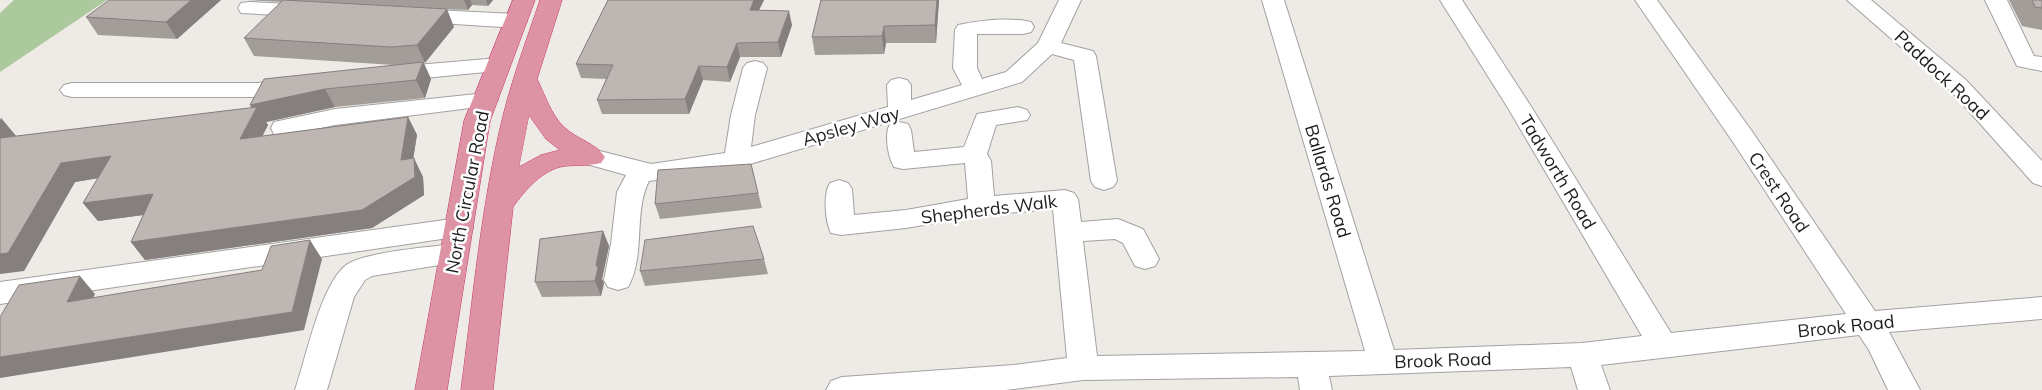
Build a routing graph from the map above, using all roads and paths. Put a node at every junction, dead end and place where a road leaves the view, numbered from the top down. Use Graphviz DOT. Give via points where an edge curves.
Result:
graph roads {
  1 [pos="552,0"];
  2 [pos="1070,0"];
  3 [pos="1273,0"];
  4 [pos="1451,0"];
  5 [pos="1646,0"];
  6 [pos="1858,0"];
  7 [pos="1996,0"];
  8 [pos="249,8"];
  9 [pos="520,11"];
  10 [pos="326,12"];
  11 [pos="394,15"];
  12 [pos="1023,27"];
  13 [pos="1048,46"];
  14 [pos="2042,64"];
  15 [pos="499,65"];
  16 [pos="755,68"];
  17 [pos="372,76"];
  18 [pos="525,79"];
  19 [pos="315,83"];
  20 [pos="899,85"];
  21 [pos="975,88"];
  22 [pos="72,90"];
  23 [pos="486,100"];
  24 [pos="1018,115"];
  25 [pos="900,121"];
  26 [pos="283,128"];
  27 [pos="974,154"];
  28 [pos="592,157"];
  29 [pos="737,160"];
  30 [pos="640,170"];
  31 [pos="2042,176"];
  32 [pos="1104,181"];
  33 [pos="839,189"];
  34 [pos="500,205"];
  35 [pos="982,206"];
  36 [pos="1068,233"];
  37 [pos="456,241"];
  38 [pos="652,241"];
  39 [pos="625,244"];
  40 [pos="1145,259"];
  41 [pos="618,280"];
  42 [pos="0,293"];
  43 [pos="2042,308"];
  44 [pos="1867,323"];
  45 [pos="1663,346"];
  46 [pos="1582,355"];
  47 [pos="1383,362"];
  48 [pos="1083,368"];
  49 [pos="1314,378"];
  50 [pos="1014,383"];
  51 [pos="311,390"];
  52 [pos="431,390"];
  53 [pos="478,390"];
  54 [pos="842,390"];
  55 [pos="1594,390"];
  56 [pos="1904,390"];
  1 -- 18 [label="highway, North Circular Road"];
  2 -- 13 [label="street, Apsley Way"];
  3 -- 47 [label="street, Ballards Road"];
  4 -- 45 [label="street, Tadworth Road"];
  5 -- 44 [label="street, Crest Road"];
  6 -- 31 [label="street, Paddock Road" via="1958,85"];
  7 -- 14 [label="lane" via="2025,61"];
  8 -- 10 [label="street"];
  9 -- 11 [label="street"];
  9 -- 15 [label="highway, North Circular Road"];
  12 -- 21 [label="street" via="966,30 965,68"];
  13 -- 21 [label="street, Apsley Way" via="1014,76"];
  13 -- 32 [label="street" via="1085,56"];
  15 -- 17 [label="street"];
  15 -- 23 [label="highway, North Circular Road"];
  16 -- 29 [label="street" via="743,115"];
  18 -- 28 [label="highway" via="543,121 555,135"];
  18 -- 34 [label="highway, North Circular Road"];
  19 -- 22 [label="street" via="258,90"];
  20 -- 25 [label="street"];
  21 -- 25 [label="street, Apsley Way"];
  23 -- 26 [label="street" via="335,117"];
  23 -- 37 [label="highway, North Circular Road" via="477,121"];
  24 -- 27 [label="street" via="986,119"];
  25 -- 27 [label="street" via="903,161"];
  25 -- 29 [label="street, Apsley Way"];
  27 -- 35 [label="street" via="978,161"];
  28 -- 30 [label="street, Apsley Way"];
  28 -- 34 [label="highway" via="571,155 545,163 522,177"];
  29 -- 30 [label="street, Apsley Way" via="651,173"];
  30 -- 39 [label="street" via="630,192"];
  33 -- 35 [label="street, Shepherds Walk" via="841,226"];
  34 -- 53 [label="highway, North Circular Road"];
  35 -- 36 [label="street, Shepherds Walk" via="1065,199"];
  36 -- 40 [label="street" via="1118,229 1133,236"];
  36 -- 48 [label="street, Shepherds Walk"];
  37 -- 42 [label="street" via="292,253"];
  37 -- 51 [label="street" via="355,273 340,294"];
  37 -- 52 [label="highway, North Circular Road"];
  38 -- 39 [label="street"];
  39 -- 41 [label="street"];
  43 -- 44 [label="street, Brook Road"];
  44 -- 45 [label="street, Brook Road"];
  44 -- 56 [label="street, Crest Road"];
  45 -- 46 [label="street, Brook Road"];
  46 -- 47 [label="street, Brook Road"];
  46 -- 55 [label="street"];
  47 -- 49 [label="street, Brook Road"];
  48 -- 49 [label="street, Brook Road"];
  48 -- 50 [label="street, Brook Road"];
  50 -- 54 [label="street, Brook Road"];
}
